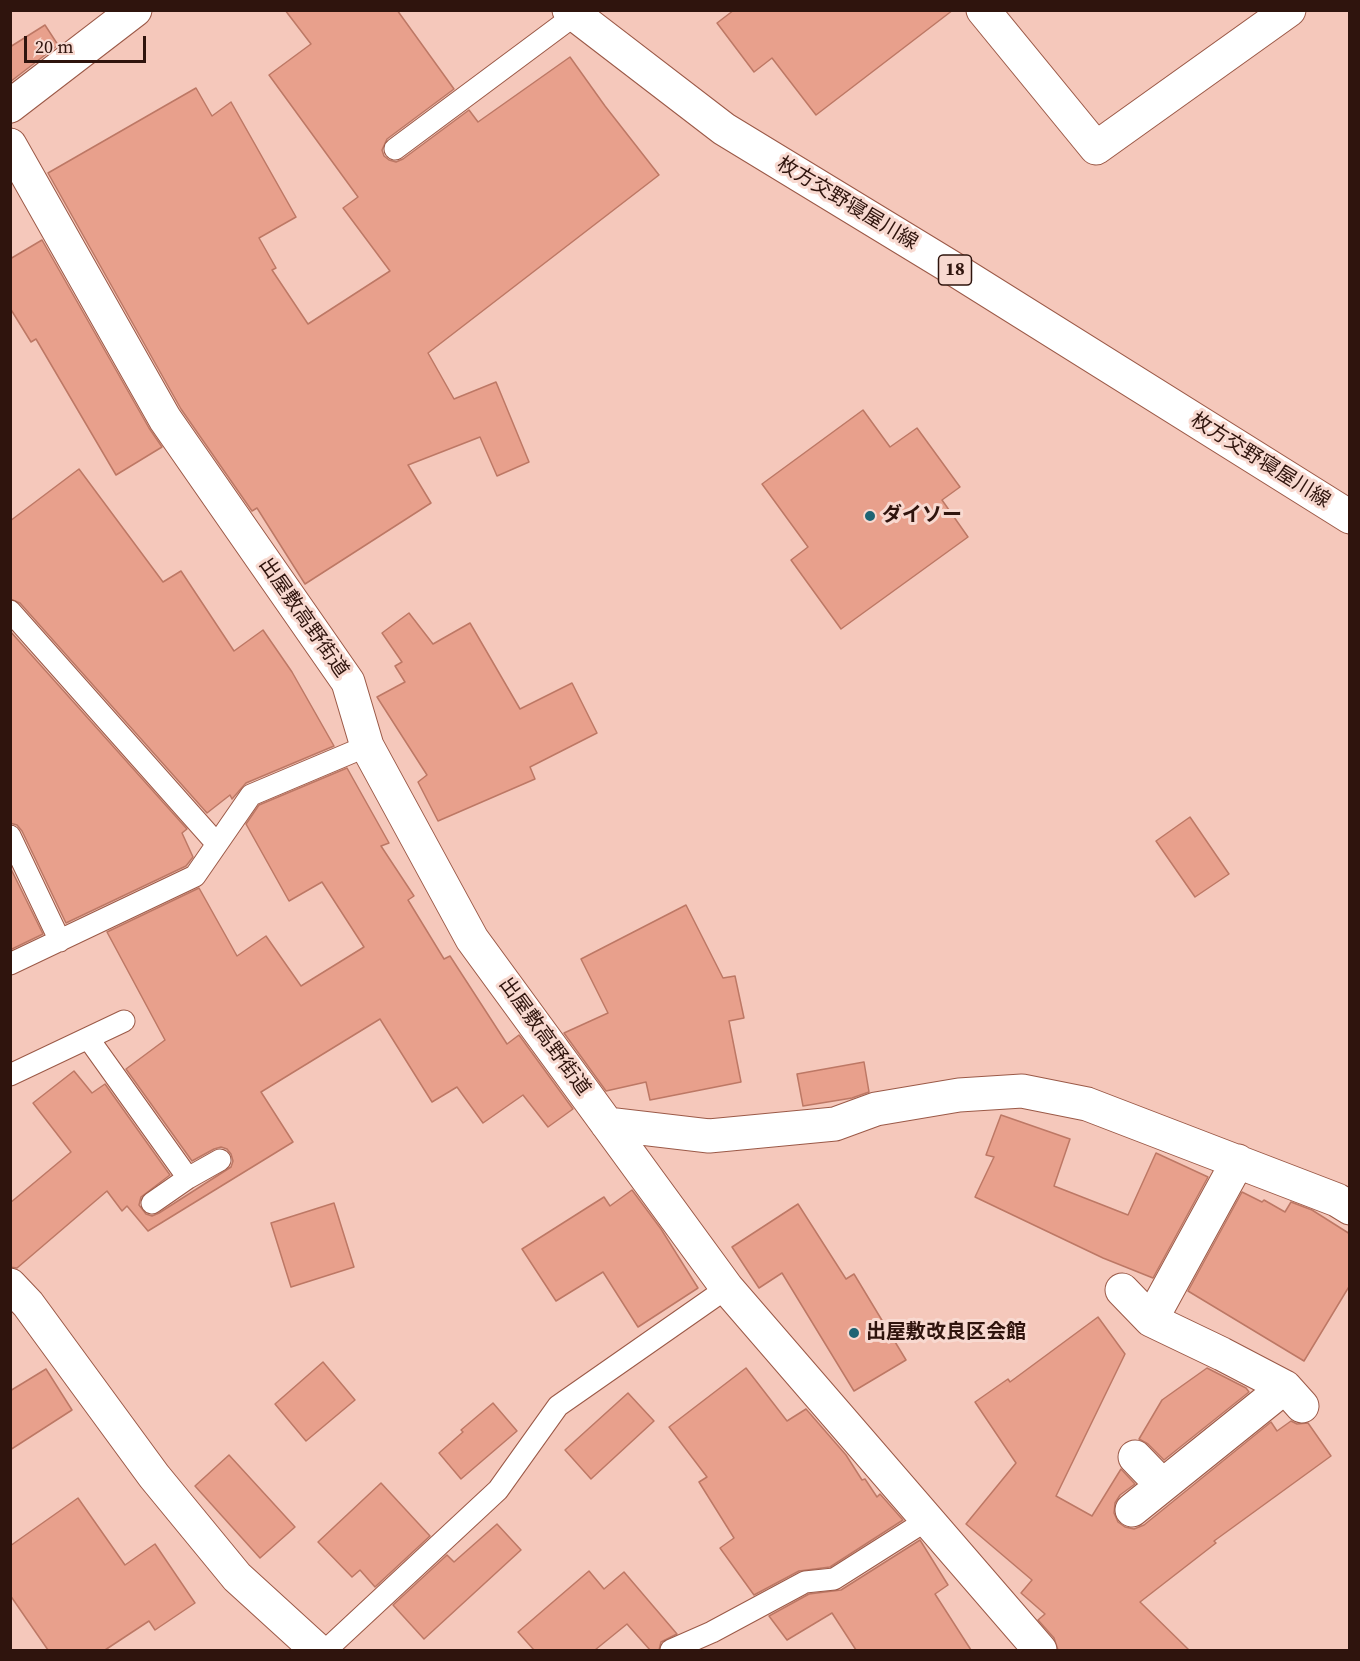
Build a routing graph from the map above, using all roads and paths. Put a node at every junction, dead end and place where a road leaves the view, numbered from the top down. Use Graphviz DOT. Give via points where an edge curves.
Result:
graph roads {
  1 [pos="135,10"];
  2 [pos="983,10"];
  3 [pos="1288,10"];
  4 [pos="572,13"];
  5 [pos="10,106"];
  6 [pos="10,145"];
  7 [pos="395,149"];
  8 [pos="1350,517"];
  9 [pos="10,611"];
  10 [pos="367,746"];
  11 [pos="10,836"];
  12 [pos="217,844"];
  13 [pos="60,941"];
  14 [pos="10,964"];
  15 [pos="124,1021"];
  16 [pos="88,1038"];
  17 [pos="10,1075"];
  18 [pos="607,1124"];
  19 [pos="220,1160"];
  20 [pos="1238,1161"];
  21 [pos="188,1178"];
  22 [pos="152,1203"];
  23 [pos="1350,1208"];
  24 [pos="10,1285"];
  25 [pos="728,1288"];
  26 [pos="1122,1290"];
  27 [pos="1151,1320"];
  28 [pos="1134,1458"];
  29 [pos="1162,1485"];
  30 [pos="1132,1510"];
  31 [pos="927,1520"];
  32 [pos="317,1650"];
  33 [pos="326,1650"];
  34 [pos="671,1650"];
  35 [pos="1040,1650"];
  1 -- 5 [label="street"];
  2 -- 3 [label="street" via="1096,148"];
  4 -- 7 [label="lane"];
  4 -- 8 [label="street, 枚方交野寝屋川線 / 18" via="724,129"];
  6 -- 10 [label="street, 出屋敷高野街道" via="165,419 348,682"];
  9 -- 12 [label="lane"];
  10 -- 12 [label="lane" via="251,795"];
  10 -- 18 [label="street, 出屋敷高野街道" via="472,939"];
  11 -- 13 [label="lane"];
  12 -- 13 [label="lane" via="195,876"];
  13 -- 14 [label="lane"];
  15 -- 16 [label="lane"];
  16 -- 17 [label="lane"];
  16 -- 21 [label="lane"];
  18 -- 20 [label="street" via="709,1136 835,1124 876,1109 959,1095 1022,1091 1087,1104"];
  18 -- 25 [label="street, 出屋敷高野街道"];
  19 -- 21 [label="lane"];
  20 -- 23 [label="street"];
  20 -- 27 [label="street"];
  21 -- 22 [label="lane"];
  24 -- 32 [label="street" via="154,1476 237,1577"];
  25 -- 31 [label="street, 出屋敷高野街道"];
  25 -- 33 [label="lane" via="558,1406 498,1490"];
  26 -- 27 [label="street"];
  27 -- 29 [label="street" via="1222,1354 1294,1396"];
  28 -- 29 [label="street"];
  29 -- 30 [label="street"];
  31 -- 34 [label="lane" via="834,1579 805,1582"];
  31 -- 35 [label="street, 出屋敷高野街道"];
}
